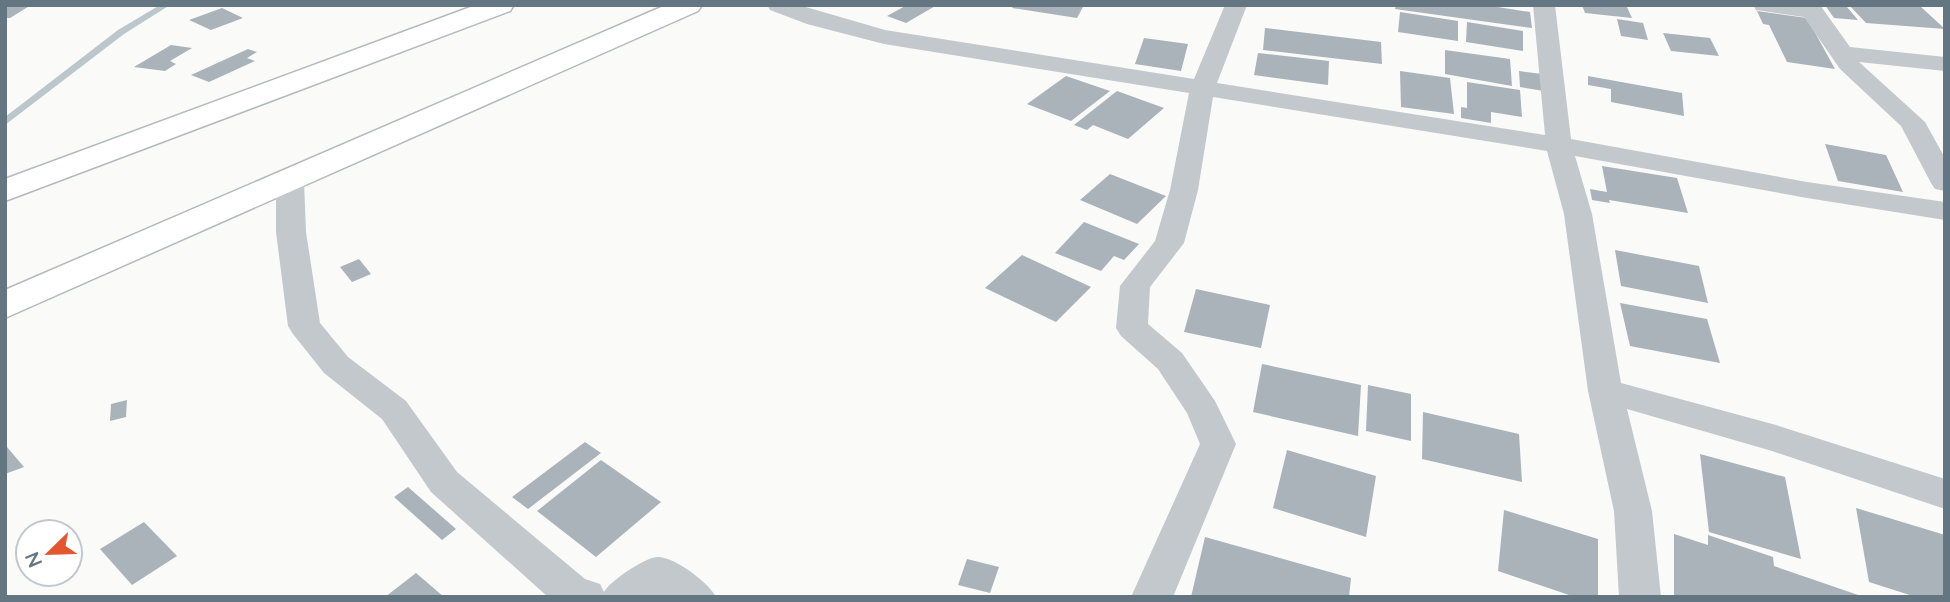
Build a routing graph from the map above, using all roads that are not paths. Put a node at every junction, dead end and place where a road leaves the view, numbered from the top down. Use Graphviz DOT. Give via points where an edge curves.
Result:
graph roads {
  1 [pos="500,5"];
  2 [pos="689,5"];
  3 [pos="778,5"];
  4 [pos="1236,5"];
  5 [pos="1544,5"];
  6 [pos="1763,5"];
  7 [pos="1810,8"];
  8 [pos="1843,53"];
  9 [pos="1945,64"];
  10 [pos="1202,90"];
  11 [pos="1559,145"];
  12 [pos="290,181"];
  13 [pos="1945,183"];
  14 [pos="5,191"];
  15 [pos="1945,211"];
  16 [pos="5,305"];
  17 [pos="1605,391"];
  18 [pos="1945,494"];
  19 [pos="585,597"];
  20 [pos="622,597"];
  21 [pos="695,597"];
  22 [pos="1152,597"];
  23 [pos="1640,597"];
  1 -- 14 [label="highway"];
  2 -- 12 [label="highway"];
  3 -- 10 [label="street" via="884,37"];
  4 -- 10 [label="street"];
  5 -- 11 [label="street"];
  6 -- 7 [label="street"];
  7 -- 8 [label="street"];
  8 -- 9 [label="street"];
  8 -- 13 [label="street" via="1848,64 1912,122"];
  10 -- 11 [label="street"];
  10 -- 22 [label="street" via="1169,243 1135,286 1132,328 1170,361 1203,410 1218,444"];
  11 -- 15 [label="street"];
  11 -- 17 [label="street" via="1578,214"];
  12 -- 16 [label="highway"];
  12 -- 19 [label="street" via="291,232 304,326 336,365 394,410 444,482 571,592"];
  17 -- 18 [label="street" via="1730,424"];
  17 -- 23 [label="street" via="1633,511"];
  20 -- 21 [label="street" via="658,574"];
}
